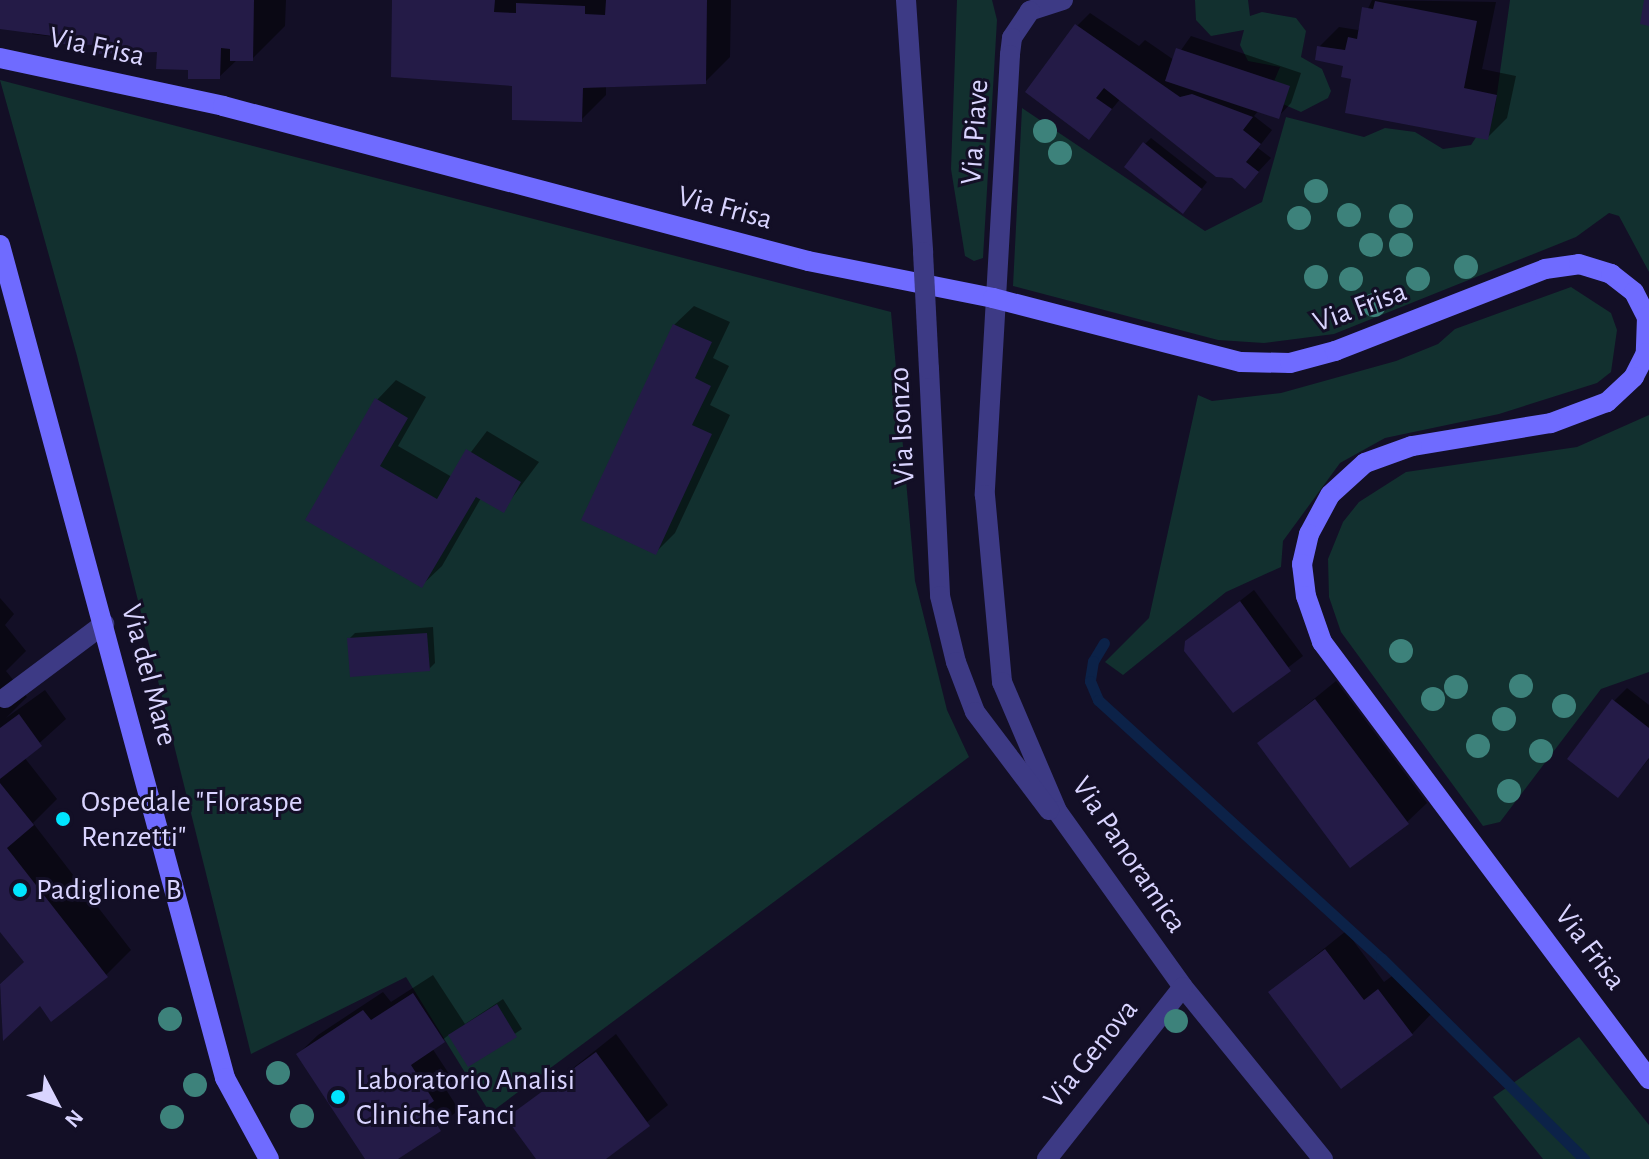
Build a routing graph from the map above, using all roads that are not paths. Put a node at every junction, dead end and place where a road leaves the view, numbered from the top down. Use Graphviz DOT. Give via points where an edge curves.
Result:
graph roads {
  1 [pos="906,0"];
  2 [pos="1063,0"];
  3 [pos="0,58"];
  4 [pos="0,245"];
  5 [pos="993,298"];
  6 [pos="104,624"];
  7 [pos="5,698"];
  8 [pos="1057,811"];
  9 [pos="1183,987"];
  10 [pos="1649,1079"];
  11 [pos="269,1159"];
  12 [pos="1047,1159"];
  13 [pos="1323,1159"];
  1 -- 8 [label="street, Via Isonzo, bridge" via="940,596 975,712 1044,807"];
  2 -- 5 [label="street, Via Piave" via="1030,11 1012,38"];
  3 -- 5 [label="street, Via Frisa" via="223,106 808,261"];
  4 -- 6 [label="street, Via del Mare"];
  5 -- 8 [label="street, Via Panoramica" via="985,495 1002,682"];
  5 -- 10 [label="street, Via Frisa" via="1188,352 1241,362 1290,363 1335,351 1545,269 1579,264 1611,274 1634,292 1647,317 1646,353 1634,377 1607,402 1551,423 1412,446 1365,463 1330,495 1309,534 1302,564 1306,596 1322,642"];
  6 -- 7 [label="street"];
  6 -- 11 [label="street, Via del Mare" via="225,1078"];
  8 -- 9 [label="street, Via Panoramica"];
  9 -- 12 [label="street, Via Genova"];
  9 -- 13 [label="street, Via Panoramica"];
}
